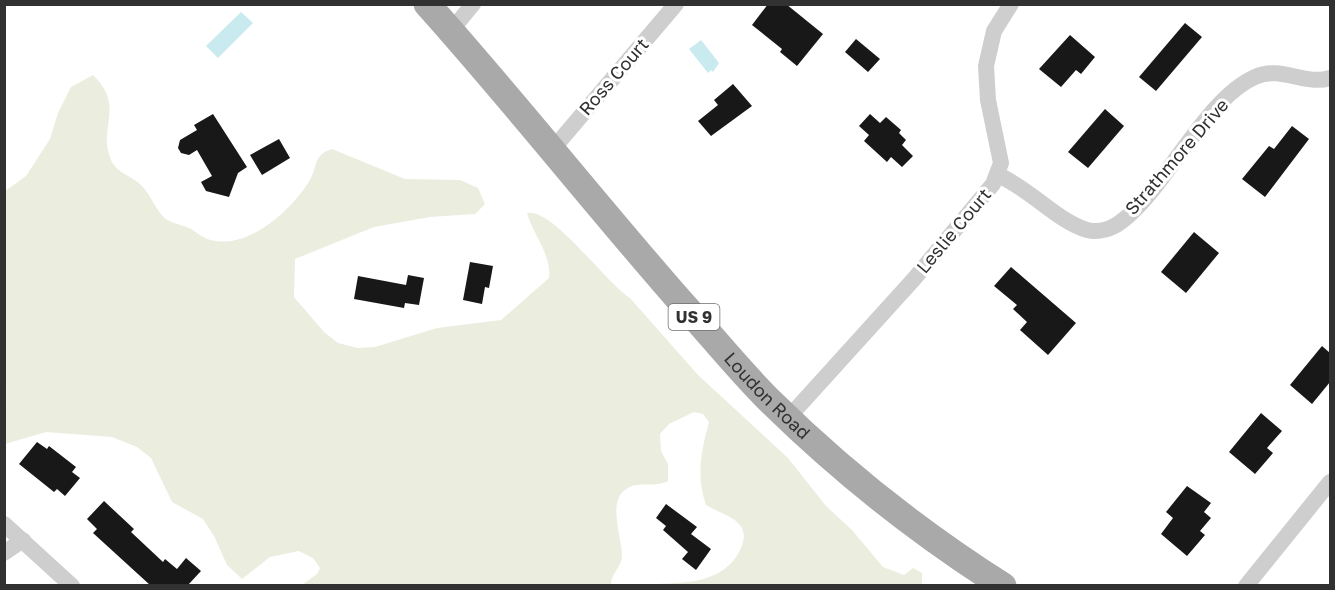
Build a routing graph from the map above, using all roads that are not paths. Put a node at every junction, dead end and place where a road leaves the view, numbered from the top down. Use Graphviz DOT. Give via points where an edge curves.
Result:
graph roads {
  1 [pos="427,4"];
  2 [pos="473,4"];
  3 [pos="676,4"];
  4 [pos="1011,4"];
  5 [pos="451,31"];
  6 [pos="1330,78"];
  7 [pos="552,150"];
  8 [pos="998,175"];
  9 [pos="788,418"];
  10 [pos="1330,482"];
  11 [pos="4,524"];
  12 [pos="23,540"];
  13 [pos="4,553"];
  14 [pos="72,585"];
  15 [pos="1003,585"];
  16 [pos="1246,585"];
  1 -- 5 [label="main road, Loudon Road / US 9"];
  2 -- 5 [label="street"];
  3 -- 7 [label="street, Ross Court"];
  4 -- 8 [label="street, Leslie Court" via="994,31 986,66 988,100 1000,159"];
  5 -- 7 [label="main road, Loudon Road / US 9"];
  6 -- 8 [label="street, Strathmore Drive" via="1308,81 1280,72 1249,80 1218,108 1126,217 1101,231 1075,225 1018,184"];
  7 -- 9 [label="main road, Loudon Road / US 9" via="746,376"];
  8 -- 9 [label="street, Leslie Court" via="975,208"];
  9 -- 15 [label="main road, Loudon Road / US 9" via="884,502"];
  10 -- 16 [label="street"];
  11 -- 12 [label="street"];
  12 -- 13 [label="street"];
  12 -- 14 [label="street"];
}
